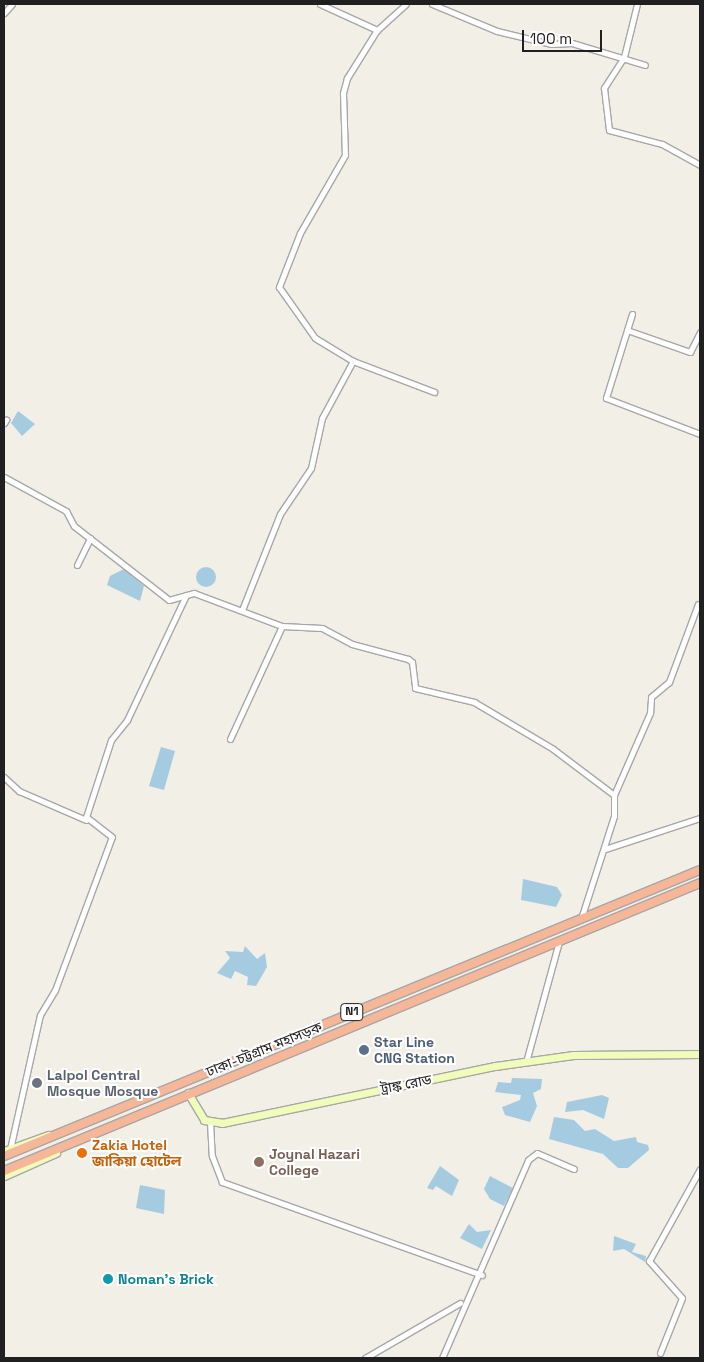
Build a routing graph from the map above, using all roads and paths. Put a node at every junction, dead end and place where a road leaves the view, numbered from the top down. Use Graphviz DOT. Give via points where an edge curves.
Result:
graph roads {
  1 [pos="12,4"];
  2 [pos="320,4"];
  3 [pos="406,4"];
  4 [pos="432,4"];
  5 [pos="638,4"];
  6 [pos="4,13"];
  7 [pos="377,30"];
  8 [pos="624,57"];
  9 [pos="645,65"];
  10 [pos="700,166"];
  11 [pos="632,314"];
  12 [pos="627,330"];
  13 [pos="700,332"];
  14 [pos="353,361"];
  15 [pos="434,392"];
  16 [pos="700,434"];
  17 [pos="4,477"];
  18 [pos="90,538"];
  19 [pos="78,565"];
  20 [pos="186,595"];
  21 [pos="698,604"];
  22 [pos="242,610"];
  23 [pos="282,626"];
  24 [pos="230,739"];
  25 [pos="4,778"];
  26 [pos="614,795"];
  27 [pos="700,818"];
  28 [pos="86,820"];
  29 [pos="605,849"];
  30 [pos="700,870"];
  31 [pos="700,883"];
  32 [pos="581,919"];
  33 [pos="559,941"];
  34 [pos="271,1046"];
  35 [pos="252,1053"];
  36 [pos="700,1054"];
  37 [pos="276,1057"];
  38 [pos="526,1062"];
  39 [pos="256,1066"];
  40 [pos="188,1093"];
  41 [pos="152,1094"];
  42 [pos="156,1106"];
  43 [pos="210,1122"];
  44 [pos="66,1131"];
  45 [pos="68,1143"];
  46 [pos="7,1150"];
  47 [pos="4,1156"];
  48 [pos="574,1169"];
  49 [pos="700,1169"];
  50 [pos="4,1171"];
  51 [pos="4,1176"];
  52 [pos="482,1275"];
  53 [pos="460,1303"];
  54 [pos="660,1353"];
  55 [pos="365,1358"];
  56 [pos="442,1358"];
  1 -- 6 [label="street"];
  2 -- 7 [label="street"];
  3 -- 7 [label="street"];
  4 -- 8 [label="street" via="497,31 551,44 572,42"];
  5 -- 8 [label="street"];
  7 -- 14 [label="street" via="343,93 345,155 300,232 279,288 315,338"];
  8 -- 9 [label="street"];
  8 -- 10 [label="street" via="604,88 609,130 662,144"];
  11 -- 12 [label="street"];
  12 -- 13 [label="street" via="690,352"];
  12 -- 16 [label="street" via="606,398"];
  14 -- 15 [label="street"];
  14 -- 22 [label="street" via="322,418 311,468 280,514"];
  17 -- 18 [label="street" via="66,511 74,526"];
  18 -- 19 [label="street"];
  18 -- 20 [label="street" via="163,596 175,600"];
  20 -- 22 [label="street" via="194,593"];
  20 -- 28 [label="street" via="127,720 111,740"];
  21 -- 26 [label="street" via="669,682 652,697 650,713"];
  22 -- 23 [label="street"];
  23 -- 24 [label="street"];
  23 -- 26 [label="street" via="322,628 352,644 408,658 412,662 415,688 474,702 553,749"];
  25 -- 28 [label="street" via="19,791"];
  26 -- 29 [label="street" via="614,816"];
  27 -- 29 [label="street"];
  28 -- 46 [label="street" via="112,837 55,990 40,1016"];
  29 -- 32 [label="street"];
  30 -- 32 [label="highway, ঢাকা-চট্টগ্রাম মহাসড়ক / N1"];
  31 -- 33 [label="highway, ঢাকা-চট্টগ্রাম মহাসড়ক / N1"];
  32 -- 34 [label="highway, ঢাকা-চট্টগ্রাম মহাসড়ক / N1"];
  33 -- 37 [label="highway, ঢাকা-চট্টগ্রাম মহাসড়ক / N1"];
  33 -- 38 [label="street" via="528,1042"];
  34 -- 35 [label="highway, ঢাকা-চট্টগ্রাম মহাসড়ক / N1"];
  34 -- 37 [label="highway" via="269,1054"];
  35 -- 39 [label="highway" via="260,1057"];
  35 -- 41 [label="highway, ঢাকা-চট্টগ্রাম মহাসড়ক / N1"];
  36 -- 38 [label="main road, ট্রাঙ্ক রোড" via="629,1052"];
  37 -- 39 [label="highway, ঢাকা-চট্টগ্রাম মহাসড়ক / N1"];
  38 -- 43 [label="main road, ট্রাঙ্ক রোড"];
  39 -- 40 [label="highway, ঢাকা-চট্টগ্রাম মহাসড়ক / N1"];
  40 -- 42 [label="highway, ঢাকা-চট্টগ্রাম মহাসড়ক / N1"];
  40 -- 43 [label="main road"];
  41 -- 42 [label="highway"];
  41 -- 44 [label="highway, ঢাকা-চট্টগ্রাম মহাসড়ক / N1"];
  42 -- 45 [label="highway, ঢাকা-চট্টগ্রাম মহাসড়ক / N1"];
  43 -- 52 [label="street" via="212,1156 222,1182"];
  44 -- 46 [label="main road"];
  44 -- 47 [label="highway, ঢাকা-চট্টগ্রাম মহাসড়ক / N1"];
  45 -- 50 [label="highway, ঢাকা-চট্টগ্রাম মহাসড়ক / N1"];
  45 -- 51 [label="main road"];
  48 -- 52 [label="street" via="537,1153 528,1160"];
  49 -- 54 [label="street" via="649,1261 682,1298"];
  52 -- 56 [label="street"];
  53 -- 55 [label="street"];
}
